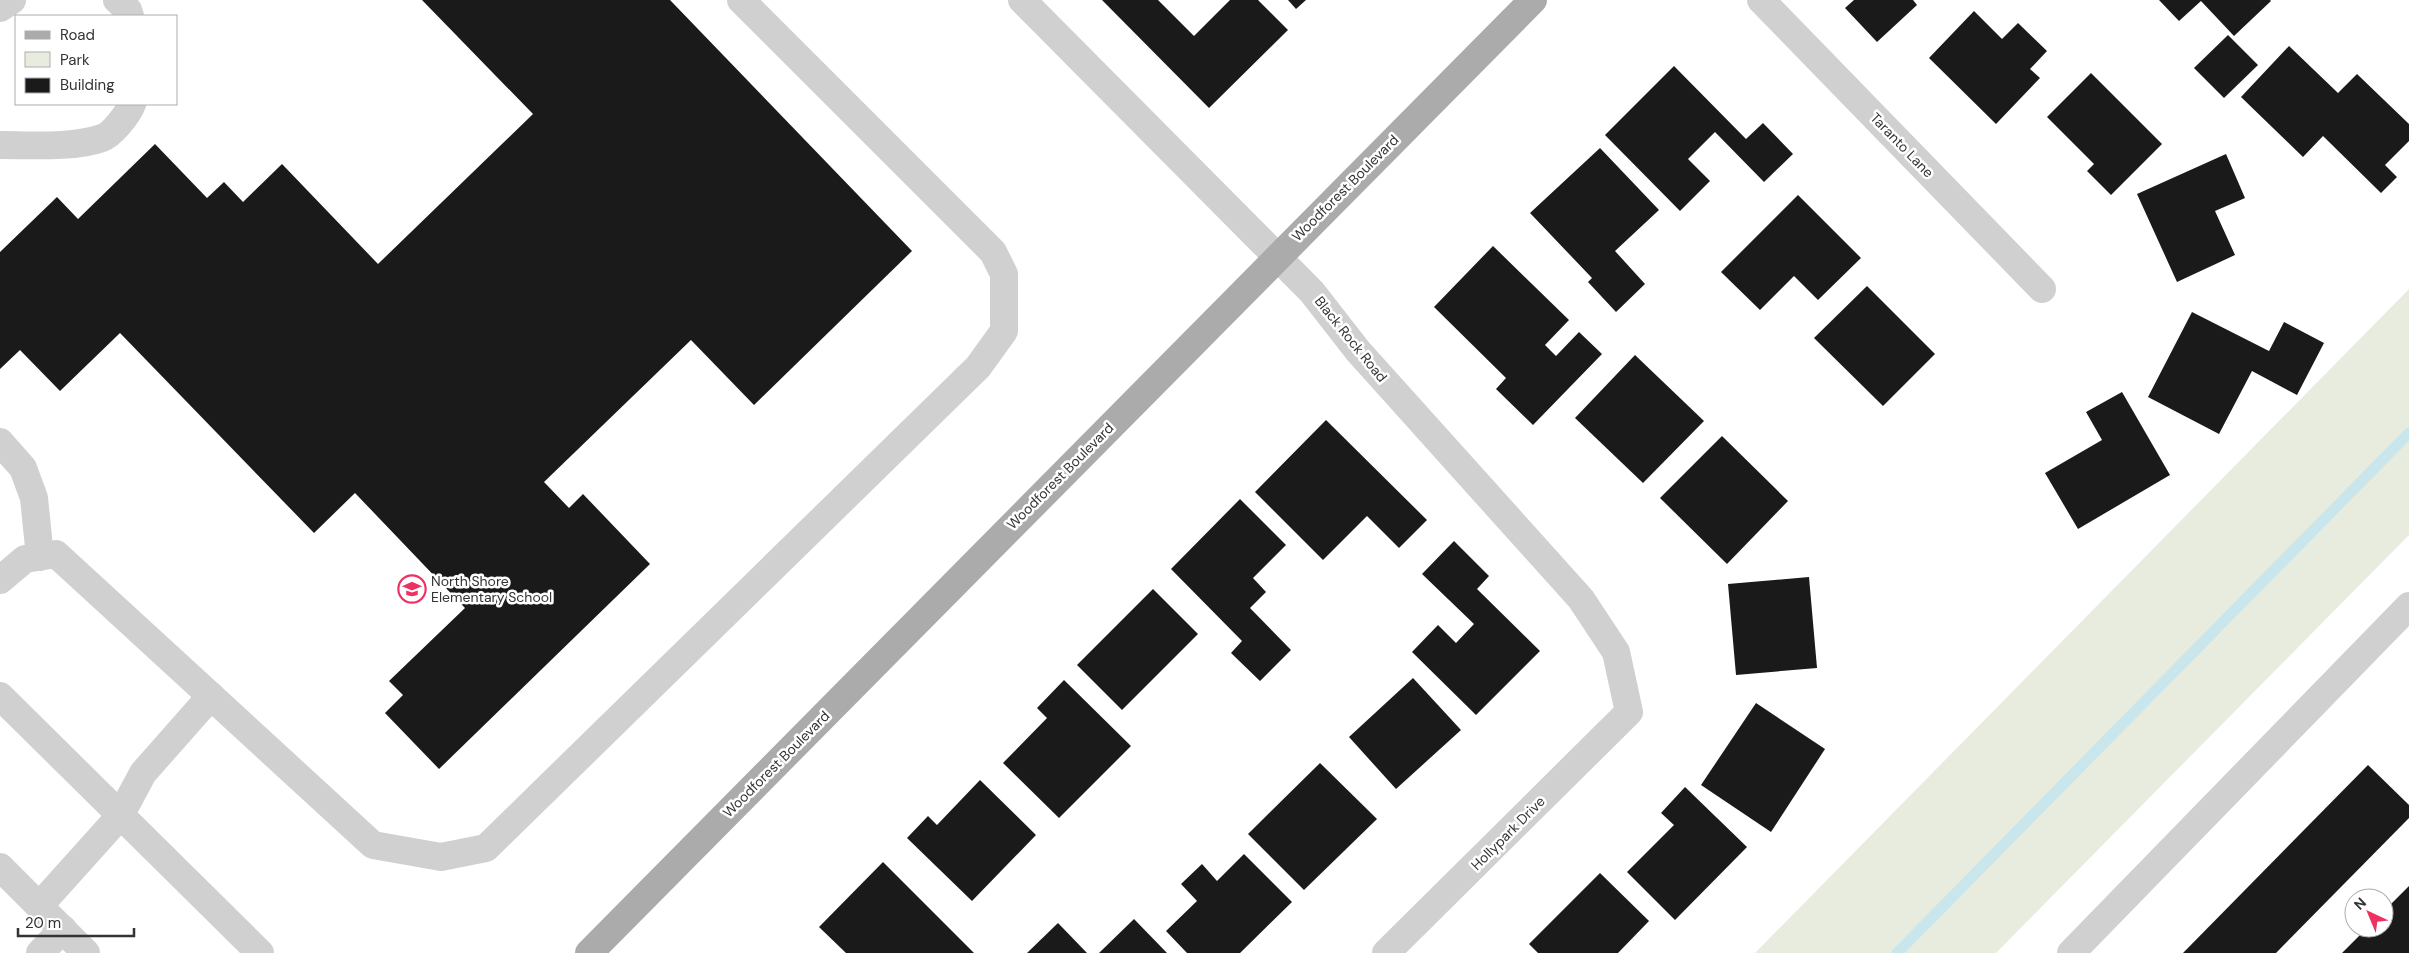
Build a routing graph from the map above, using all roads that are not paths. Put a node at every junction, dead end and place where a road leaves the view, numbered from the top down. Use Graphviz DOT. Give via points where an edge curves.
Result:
graph roads {
  1 [pos="12,0"];
  2 [pos="116,0"];
  3 [pos="741,0"];
  4 [pos="1022,0"];
  5 [pos="1533,0"];
  6 [pos="1761,0"];
  7 [pos="0,8"];
  8 [pos="130,15"];
  9 [pos="132,105"];
  10 [pos="0,146"];
  11 [pos="1277,257"];
  12 [pos="2042,289"];
  13 [pos="0,442"];
  14 [pos="40,557"];
  15 [pos="0,580"];
  16 [pos="2409,606"];
  17 [pos="0,696"];
  18 [pos="211,696"];
  19 [pos="1629,712"];
  20 [pos="120,816"];
  21 [pos="0,867"];
  22 [pos="40,905"];
  23 [pos="63,929"];
  24 [pos="40,953"];
  25 [pos="86,953"];
  26 [pos="260,953"];
  27 [pos="589,953"];
  28 [pos="1386,953"];
  29 [pos="2072,953"];
  1 -- 7 [label="street"];
  2 -- 8 [label="street"];
  3 -- 18 [label="street" via="993,252 1004,274 1004,332 978,367 486,848 441,857 373,845"];
  4 -- 11 [label="street, Black Rock Road"];
  5 -- 11 [label="main road, Woodforest Boulevard"];
  6 -- 12 [label="street, Taranto Lane"];
  9 -- 10 [label="street" via="127,115 103,138"];
  11 -- 19 [label="street, Black Rock Road" via="1312,292 1358,351 1581,599 1616,652"];
  11 -- 27 [label="main road, Woodforest Boulevard"];
  13 -- 14 [label="street" via="23,468 34,498"];
  14 -- 15 [label="street" via="25,559"];
  14 -- 18 [label="street" via="56,554"];
  16 -- 29 [label="street"];
  17 -- 20 [label="street"];
  18 -- 20 [label="street" via="143,773"];
  19 -- 28 [label="street, Hollypark Drive"];
  20 -- 22 [label="street"];
  20 -- 26 [label="street"];
  21 -- 22 [label="street"];
  22 -- 23 [label="street"];
  23 -- 24 [label="street"];
  23 -- 25 [label="street"];
}
